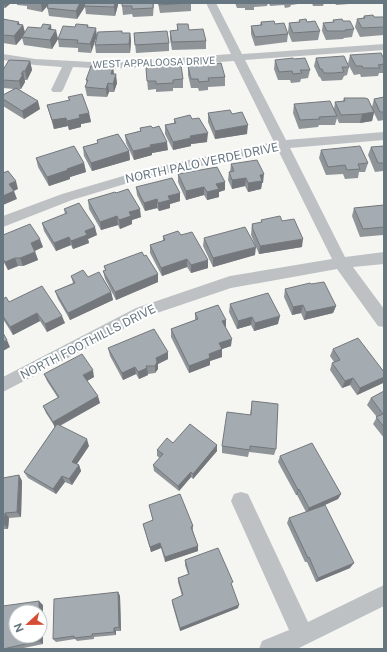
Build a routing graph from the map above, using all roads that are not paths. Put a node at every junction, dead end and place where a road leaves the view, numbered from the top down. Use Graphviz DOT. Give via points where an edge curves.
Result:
graph roads {
  1 [pos="211,3"];
  2 [pos="384,47"];
  3 [pos="3,57"];
  4 [pos="239,58"];
  5 [pos="69,64"];
  6 [pos="57,90"];
  7 [pos="384,136"];
  8 [pos="282,145"];
  9 [pos="3,222"];
  10 [pos="384,258"];
  11 [pos="341,263"];
  12 [pos="384,320"];
  13 [pos="3,385"];
  14 [pos="241,501"];
  15 [pos="384,595"];
  16 [pos="303,636"];
  17 [pos="270,649"];
  1 -- 4 [label="street"];
  2 -- 4 [label="street, WEST APPALOOSA DRIVE"];
  3 -- 5 [label="street, WEST APPALOOSA DRIVE"];
  4 -- 5 [label="street, WEST APPALOOSA DRIVE" via="110,66"];
  4 -- 8 [label="street"];
  5 -- 6 [label="street"];
  7 -- 8 [label="street, NORTH PALO VERDE DRIVE"];
  8 -- 9 [label="street, NORTH PALO VERDE DRIVE" via="146,173 67,197"];
  8 -- 11 [label="street"];
  10 -- 11 [label="street, NORTH FOOTHILLS DRIVE"];
  11 -- 12 [label="street"];
  11 -- 13 [label="street, NORTH FOOTHILLS DRIVE" via="230,282 142,312"];
  14 -- 16 [label="street"];
  15 -- 16 [label="street"];
  16 -- 17 [label="street"];
}
